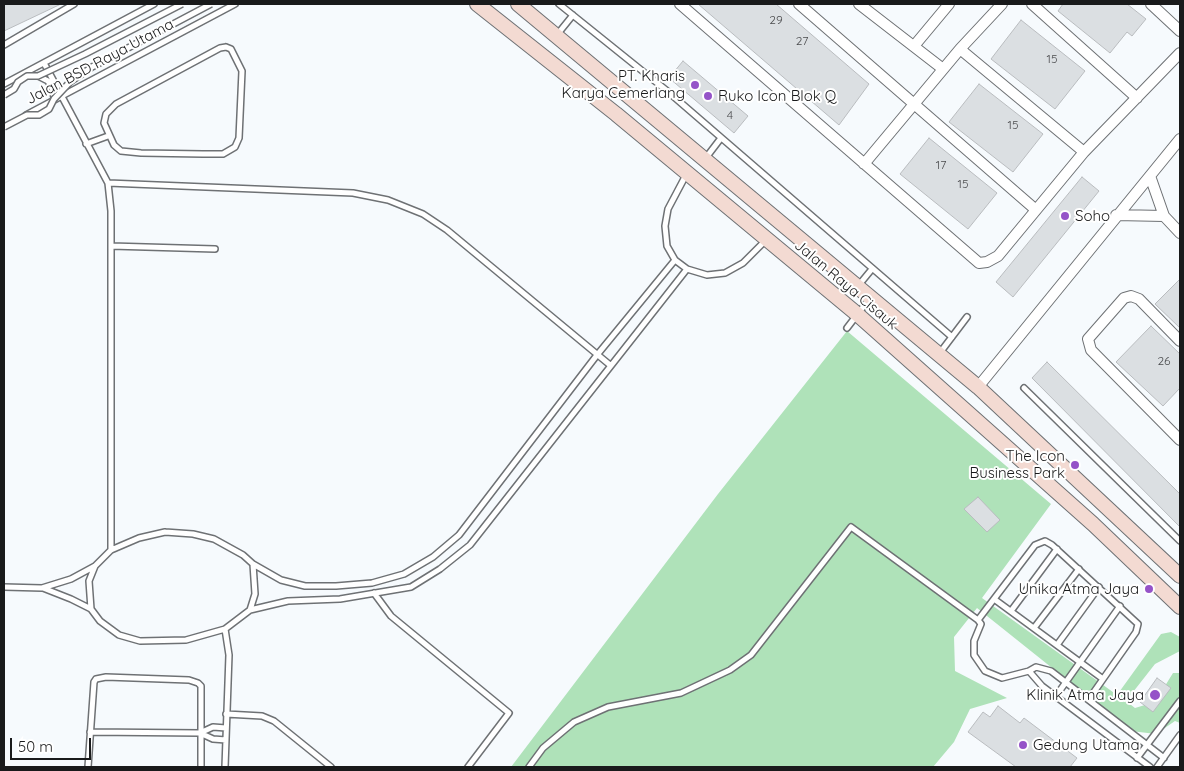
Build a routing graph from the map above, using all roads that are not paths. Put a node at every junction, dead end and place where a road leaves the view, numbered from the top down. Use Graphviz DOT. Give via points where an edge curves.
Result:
graph roads {
  1 [pos="74,4"];
  2 [pos="154,4"];
  3 [pos="182,4"];
  4 [pos="211,4"];
  5 [pos="235,4"];
  6 [pos="477,4"];
  7 [pos="518,4"];
  8 [pos="560,4"];
  9 [pos="680,4"];
  10 [pos="799,4"];
  11 [pos="859,4"];
  12 [pos="948,4"];
  13 [pos="1002,4"];
  14 [pos="1032,4"];
  15 [pos="1151,4"];
  16 [pos="573,15"];
  17 [pos="1180,31"];
  18 [pos="556,36"];
  19 [pos="4,45"];
  20 [pos="914,46"];
  21 [pos="960,49"];
  22 [pos="1180,53"];
  23 [pos="44,63"];
  24 [pos="943,69"];
  25 [pos="38,76"];
  26 [pos="4,84"];
  27 [pos="4,95"];
  28 [pos="61,96"];
  29 [pos="1137,98"];
  30 [pos="54,99"];
  31 [pos="914,104"];
  32 [pos="4,128"];
  33 [pos="108,136"];
  34 [pos="721,138"];
  35 [pos="1180,139"];
  36 [pos="86,144"];
  37 [pos="1084,152"];
  38 [pos="704,159"];
  39 [pos="864,164"];
  40 [pos="687,173"];
  41 [pos="1150,176"];
  42 [pos="108,183"];
  43 [pos="1036,210"];
  44 [pos="1116,216"];
  45 [pos="1164,216"];
  46 [pos="1180,232"];
  47 [pos="766,239"];
  48 [pos="111,246"];
  49 [pos="216,249"];
  50 [pos="675,260"];
  51 [pos="687,268"];
  52 [pos="872,269"];
  53 [pos="857,288"];
  54 [pos="870,297"];
  55 [pos="858,314"];
  56 [pos="967,317"];
  57 [pos="847,328"];
  58 [pos="952,337"];
  59 [pos="1180,341"];
  60 [pos="938,354"];
  61 [pos="597,355"];
  62 [pos="610,366"];
  63 [pos="978,387"];
  64 [pos="1024,388"];
  65 [pos="1180,440"];
  66 [pos="1180,541"];
  67 [pos="1057,549"];
  68 [pos="111,550"];
  69 [pos="253,564"];
  70 [pos="95,566"];
  71 [pos="1079,568"];
  72 [pos="1180,576"];
  73 [pos="4,587"];
  74 [pos="1099,587"];
  75 [pos="42,588"];
  76 [pos="374,593"];
  77 [pos="994,599"];
  78 [pos="1120,606"];
  79 [pos="1180,607"];
  80 [pos="92,610"];
  81 [pos="250,610"];
  82 [pos="1011,611"];
  83 [pos="978,620"];
  84 [pos="1034,628"];
  85 [pos="225,629"];
  86 [pos="1057,645"];
  87 [pos="1080,662"];
  88 [pos="1030,671"];
  89 [pos="1103,679"];
  90 [pos="1067,682"];
  91 [pos="1056,696"];
  92 [pos="1089,699"];
  93 [pos="1180,701"];
  94 [pos="226,714"];
  95 [pos="226,728"];
  96 [pos="90,732"];
  97 [pos="200,733"];
  98 [pos="1180,735"];
  99 [pos="226,740"];
  100 [pos="1148,745"];
  101 [pos="1138,758"];
  102 [pos="1164,758"];
  103 [pos="88,767"];
  104 [pos="200,767"];
  105 [pos="225,767"];
  106 [pos="331,767"];
  107 [pos="468,767"];
  108 [pos="529,767"];
  109 [pos="1150,767"];
  110 [pos="1157,767"];
  1 -- 19 [label="lane"];
  2 -- 23 [label="lane, Jalan BSD Raya Utama"];
  3 -- 25 [label="lane, bridge"];
  4 -- 30 [label="lane, bridge" via="92,67 70,82"];
  5 -- 28 [label="lane, Jalan BSD Raya Utama"];
  6 -- 40 [label="main road, Jalan Raya Cisauk"];
  7 -- 18 [label="main road, Jalan Raya Cisauk"];
  8 -- 16 [label="lane"];
  9 -- 39 [label="street"];
  10 -- 31 [label="street"];
  11 -- 20 [label="street"];
  12 -- 20 [label="street"];
  13 -- 21 [label="street"];
  14 -- 29 [label="street"];
  15 -- 17 [label="street"];
  16 -- 18 [label="lane"];
  16 -- 34 [label="lane"];
  18 -- 38 [label="main road, Jalan Raya Cisauk"];
  20 -- 24 [label="street"];
  21 -- 24 [label="street"];
  21 -- 37 [label="street"];
  22 -- 29 [label="street"];
  23 -- 26 [label="lane, Jalan BSD Raya Utama"];
  23 -- 28 [label="lane"];
  24 -- 31 [label="street"];
  25 -- 27 [label="lane, bridge" via="27,76 18,82 14,90"];
  25 -- 30 [label="lane" via="48,82"];
  28 -- 32 [label="lane, Jalan BSD Raya Utama"];
  28 -- 36 [label="lane"];
  29 -- 37 [label="street"];
  30 -- 32 [label="lane, bridge" via="49,109 39,116 27,115"];
  31 -- 39 [label="street"];
  31 -- 43 [label="street"];
  33 -- 33 [label="lane" via="121,151 141,153 223,154 235,147 239,138 242,71 231,50 220,48 116,104 106,114 104,123"];
  33 -- 36 [label="lane"];
  34 -- 38 [label="lane"];
  34 -- 52 [label="lane"];
  35 -- 41 [label="street"];
  36 -- 42 [label="lane"];
  37 -- 43 [label="street"];
  38 -- 53 [label="main road, Jalan Raya Cisauk"];
  39 -- 43 [label="street" via="978,262 987,262 998,256"];
  40 -- 47 [label="main road, Jalan Raya Cisauk"];
  40 -- 50 [label="lane" via="668,209 665,226 667,246"];
  41 -- 44 [label="street"];
  41 -- 45 [label="street"];
  42 -- 48 [label="lane"];
  42 -- 61 [label="lane" via="353,193 388,200 422,214 447,230"];
  44 -- 45 [label="street"];
  44 -- 63 [label="street"];
  45 -- 46 [label="street"];
  47 -- 51 [label="lane" via="743,263 725,273 707,275"];
  47 -- 55 [label="main road, Jalan Raya Cisauk"];
  48 -- 49 [label="lane"];
  48 -- 68 [label="lane"];
  50 -- 51 [label="lane"];
  50 -- 61 [label="lane"];
  51 -- 62 [label="lane"];
  52 -- 53 [label="lane"];
  52 -- 58 [label="lane"];
  53 -- 54 [label="main road, Jalan Raya Cisauk"];
  54 -- 55 [label="lane"];
  54 -- 60 [label="main road, Jalan Raya Cisauk"];
  55 -- 57 [label="lane"];
  55 -- 79 [label="main road, Jalan Raya Cisauk" via="1093,524"];
  56 -- 58 [label="lane"];
  58 -- 60 [label="lane"];
  59 -- 65 [label="street" via="1139,299 1131,296 1124,298 1088,339 1091,350"];
  60 -- 63 [label="main road, Jalan Raya Cisauk"];
  61 -- 62 [label="lane"];
  61 -- 69 [label="lane" via="459,535 434,557 404,574 372,583 336,586 305,586 281,580"];
  62 -- 76 [label="lane" via="470,545 411,587"];
  63 -- 72 [label="main road, Jalan Raya Cisauk"];
  64 -- 66 [label="lane"];
  67 -- 71 [label="lane"];
  67 -- 77 [label="lane" via="1045,541 1035,545"];
  67 -- 82 [label="lane"];
  68 -- 69 [label="lane" via="139,538 165,532 193,534 214,539"];
  68 -- 70 [label="lane"];
  69 -- 81 [label="lane" via="255,594"];
  70 -- 75 [label="lane" via="71,580"];
  70 -- 80 [label="lane" via="89,581"];
  71 -- 74 [label="lane"];
  71 -- 84 [label="lane"];
  73 -- 75 [label="lane"];
  74 -- 78 [label="lane"];
  74 -- 86 [label="lane"];
  75 -- 80 [label="lane"];
  76 -- 81 [label="lane" via="340,599 288,601"];
  76 -- 107 [label="lane" via="391,616 510,713"];
  77 -- 82 [label="lane"];
  77 -- 83 [label="lane"];
  78 -- 87 [label="lane"];
  78 -- 89 [label="lane" via="1137,621 1138,627"];
  80 -- 85 [label="lane" via="119,636 140,641 186,640"];
  81 -- 85 [label="lane"];
  82 -- 84 [label="lane"];
  83 -- 88 [label="lane" via="981,624 974,641 974,655 984,671 1002,678"];
  83 -- 108 [label="lane" via="851,527 751,655 696,687 608,707 574,722 543,748"];
  84 -- 86 [label="lane"];
  85 -- 94 [label="lane" via="229,655"];
  86 -- 87 [label="lane"];
  87 -- 89 [label="lane"];
  87 -- 90 [label="lane"];
  88 -- 90 [label="lane" via="1043,667"];
  88 -- 91 [label="lane"];
  89 -- 92 [label="lane"];
  90 -- 91 [label="lane"];
  90 -- 92 [label="lane"];
  91 -- 101 [label="lane"];
  92 -- 100 [label="lane"];
  93 -- 100 [label="lane"];
  94 -- 95 [label="lane"];
  94 -- 106 [label="lane" via="274,720"];
  95 -- 97 [label="lane" via="213,727"];
  95 -- 99 [label="lane"];
  96 -- 97 [label="lane"];
  96 -- 97 [label="lane" via="94,682 106,676 198,683 201,686"];
  96 -- 103 [label="lane"];
  97 -- 99 [label="lane"];
  97 -- 104 [label="lane"];
  98 -- 102 [label="lane"];
  99 -- 105 [label="lane"];
  100 -- 101 [label="lane"];
  100 -- 102 [label="lane"];
  101 -- 109 [label="lane"];
  102 -- 110 [label="lane"];
}
